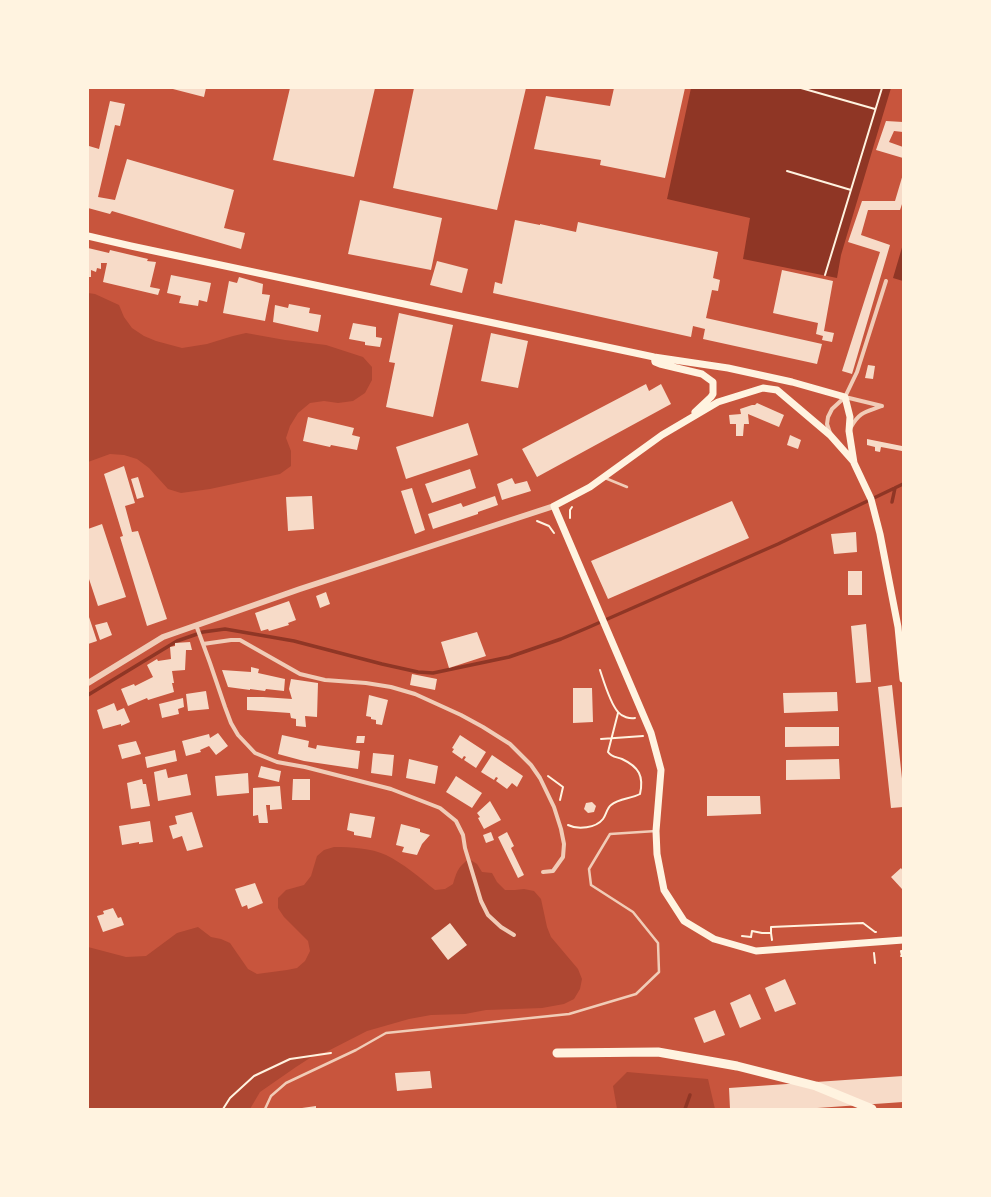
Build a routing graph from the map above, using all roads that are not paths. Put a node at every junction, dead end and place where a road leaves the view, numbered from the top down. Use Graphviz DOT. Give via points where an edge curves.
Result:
graph roads {
  1 [pos="88,236"];
  2 [pos="886,281"];
  3 [pos="654,356"];
  4 [pos="845,397"];
  5 [pos="686,421"];
  6 [pos="849,431"];
  7 [pos="830,436"];
  8 [pos="854,463"];
  9 [pos="603,478"];
  10 [pos="627,487"];
  11 [pos="554,506"];
  12 [pos="196,626"];
  13 [pos="203,642"];
  14 [pos="903,679"];
  15 [pos="88,683"];
  16 [pos="656,831"];
  17 [pos="543,872"];
  18 [pos="514,935"];
  19 [pos="903,940"];
  20 [pos="558,1053"];
  21 [pos="265,1109"];
  22 [pos="872,1109"];
  1 -- 3 [label="main road"];
  2 -- 4 [label="street" via="857,372"];
  3 -- 4 [label="main road" via="728,368"];
  3 -- 5 [label="main road" via="655,362 702,374 713,382 711,397"];
  4 -- 6 [label="main road" via="850,417"];
  4 -- 6 [label="street" via="882,406 858,416"];
  4 -- 7 [label="street" via="828,417"];
  5 -- 7 [label="main road" via="718,402 763,388 777,390"];
  5 -- 9 [label="main road" via="656,439"];
  6 -- 8 [label="main road"];
  7 -- 8 [label="main road"];
  8 -- 14 [label="main road" via="871,499 880,534 898,627"];
  9 -- 10 [label="lane"];
  9 -- 11 [label="main road"];
  11 -- 12 [label="street" via="300,589"];
  11 -- 16 [label="main road" via="651,733 661,770"];
  12 -- 13 [label="street"];
  12 -- 15 [label="street" via="163,636"];
  13 -- 17 [label="street" via="240,640 300,674 325,680 391,687 414,694 483,727 510,744 540,778 561,829 563,857 554,871"];
  13 -- 18 [label="street" via="231,723 254,753 277,762 391,789 440,808 456,821 464,835 465,848 481,901 488,914"];
  16 -- 19 [label="main road" via="657,854 664,890 684,921 714,939 756,951"];
  16 -- 21 [label="lane" via="610,834 589,869 592,885 633,912 658,943 659,972 636,994 569,1014 386,1033 286,1083 271,1096"];
  20 -- 22 [label="highway" via="658,1052 716,1062 816,1086"];
}
